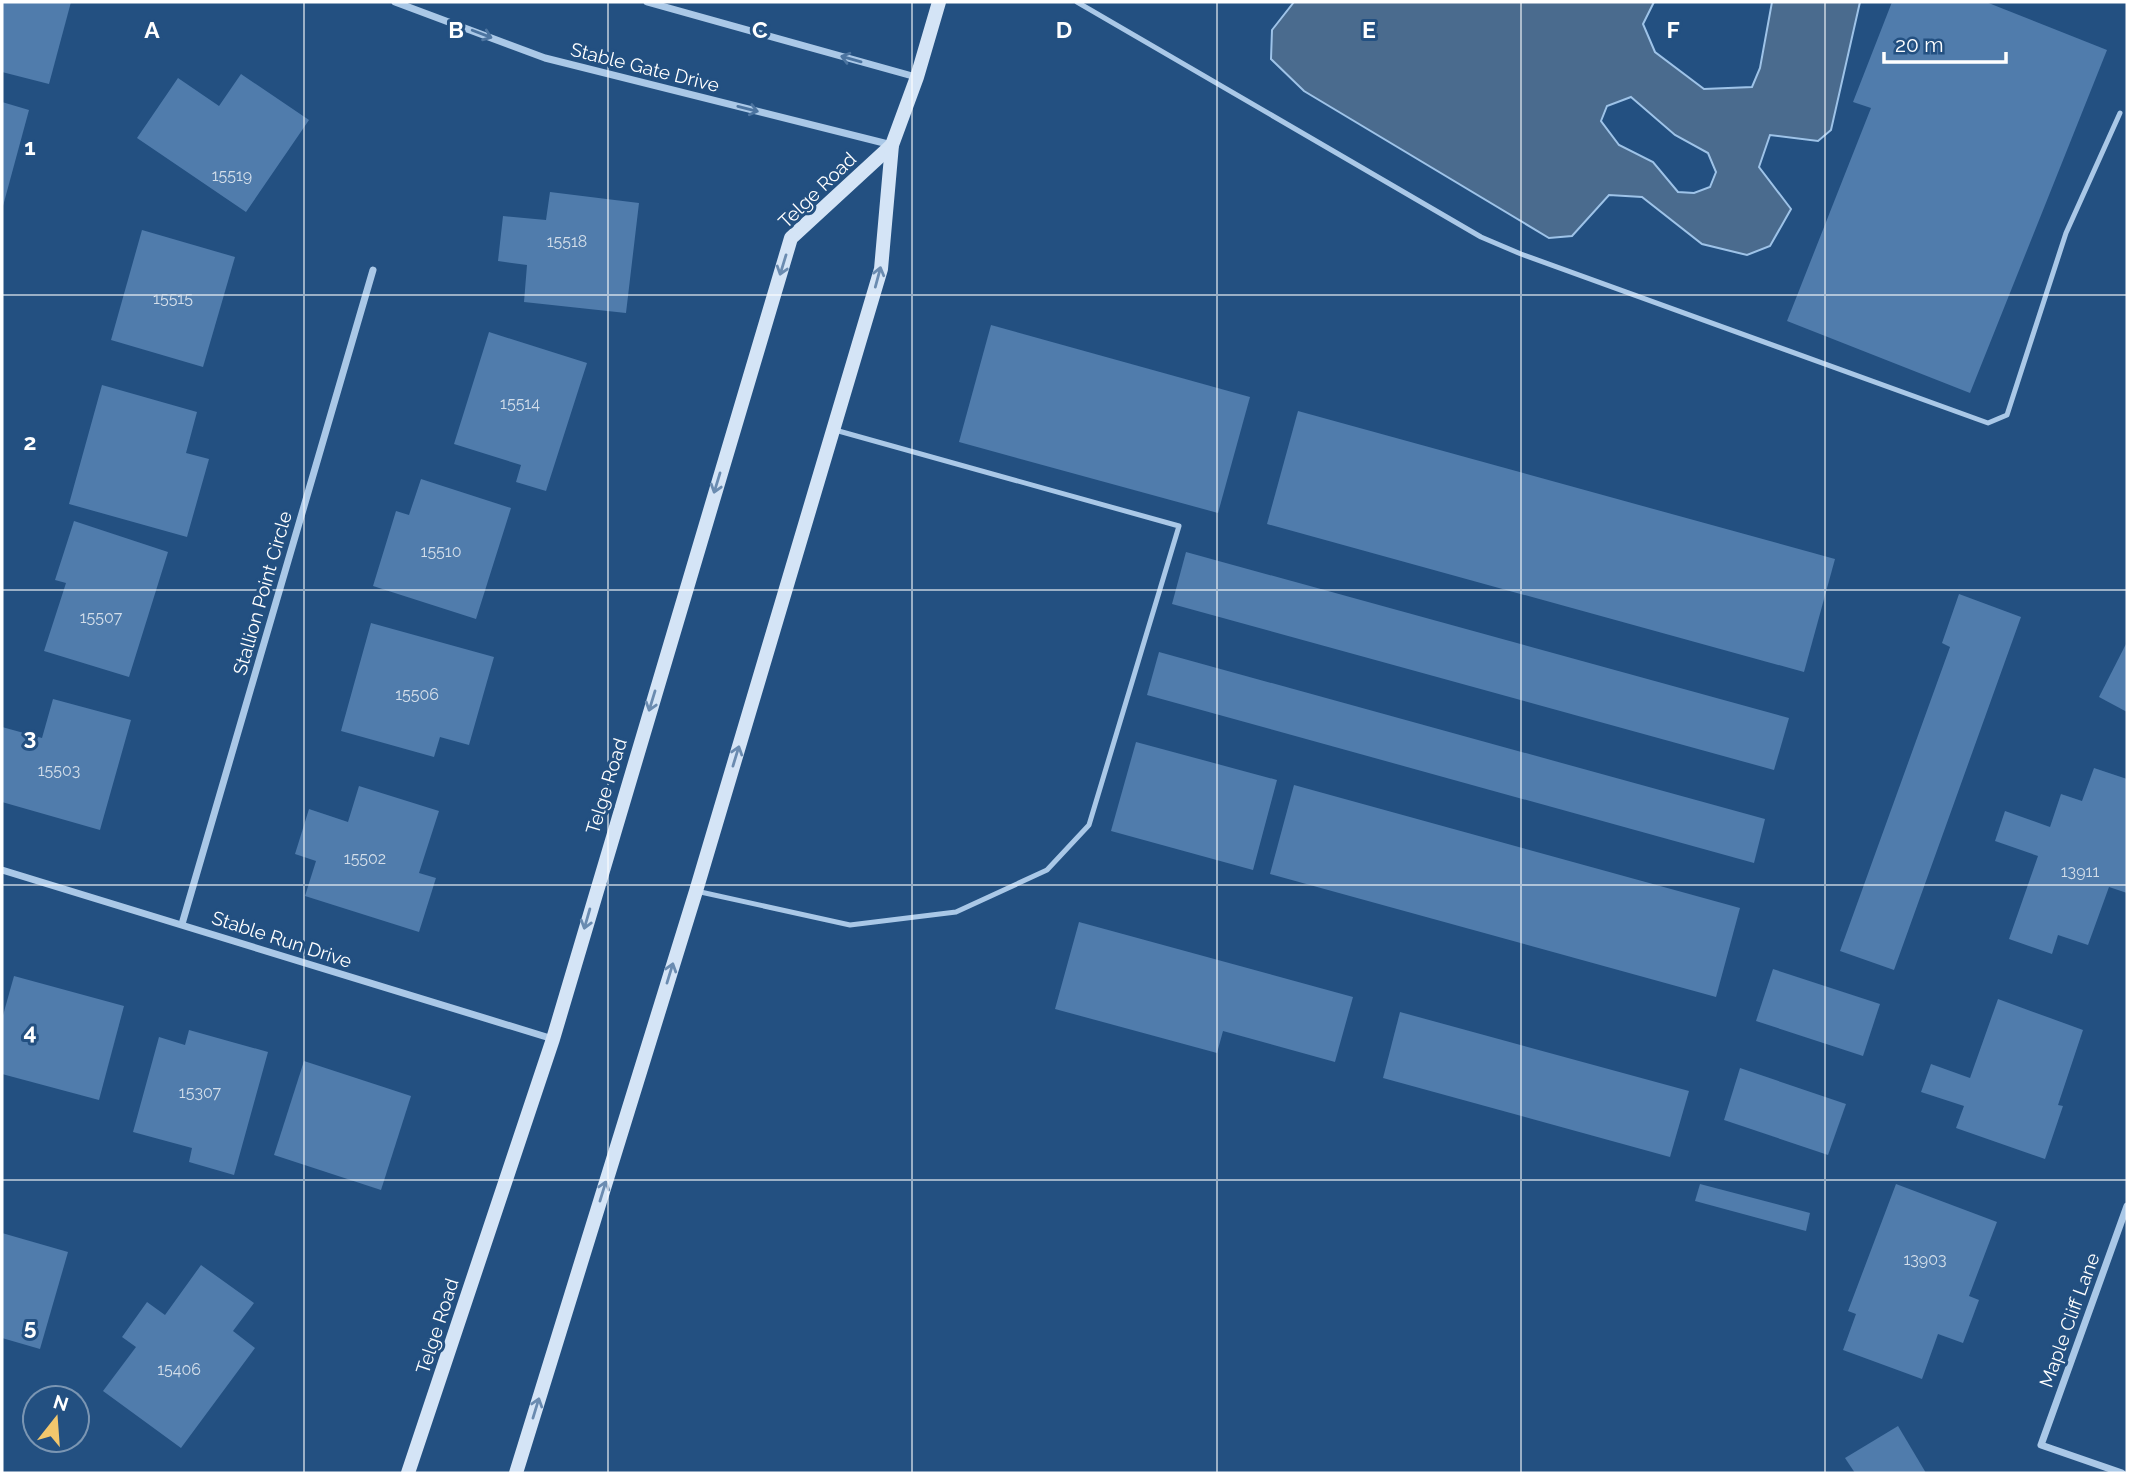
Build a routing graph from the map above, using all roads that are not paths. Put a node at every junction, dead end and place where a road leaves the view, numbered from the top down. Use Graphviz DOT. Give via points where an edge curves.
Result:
graph roads {
  1 [pos="395,2"];
  2 [pos="647,2"];
  3 [pos="939,2"];
  4 [pos="1077,2"];
  5 [pos="917,78"];
  6 [pos="2120,113"];
  7 [pos="892,145"];
  8 [pos="373,270"];
  9 [pos="834,430"];
  10 [pos="2,870"];
  11 [pos="696,891"];
  12 [pos="182,924"];
  13 [pos="552,1039"];
  14 [pos="2127,1206"];
  15 [pos="408,1473"];
  16 [pos="516,1473"];
  17 [pos="2122,1473"];
  1 -- 7 [label="street, Stable Gate Drive, one-way" via="545,58"];
  5 -- 2 [label="street, one-way"];
  3 -- 5 [label="main road, Telge Road"];
  4 -- 6 [label="lane" via="1481,237 1988,423 2007,415 2066,233"];
  5 -- 7 [label="main road, Telge Road"];
  9 -- 7 [label="main road, Telge Road, one-way" via="881,269"];
  7 -- 13 [label="main road, Telge Road, one-way" via="791,238"];
  8 -- 12 [label="street, Stallion Point Circle"];
  11 -- 9 [label="main road, Telge Road, one-way"];
  9 -- 11 [label="lane" via="1179,526 1088,825 1047,870 956,912 850,925"];
  10 -- 12 [label="street, Stable Run Drive"];
  16 -- 11 [label="main road, Telge Road, one-way"];
  12 -- 13 [label="street, Stable Run Drive"];
  13 -- 15 [label="main road, Telge Road"];
  14 -- 17 [label="street, Maple Cliff Lane" via="2041,1445"];
}
